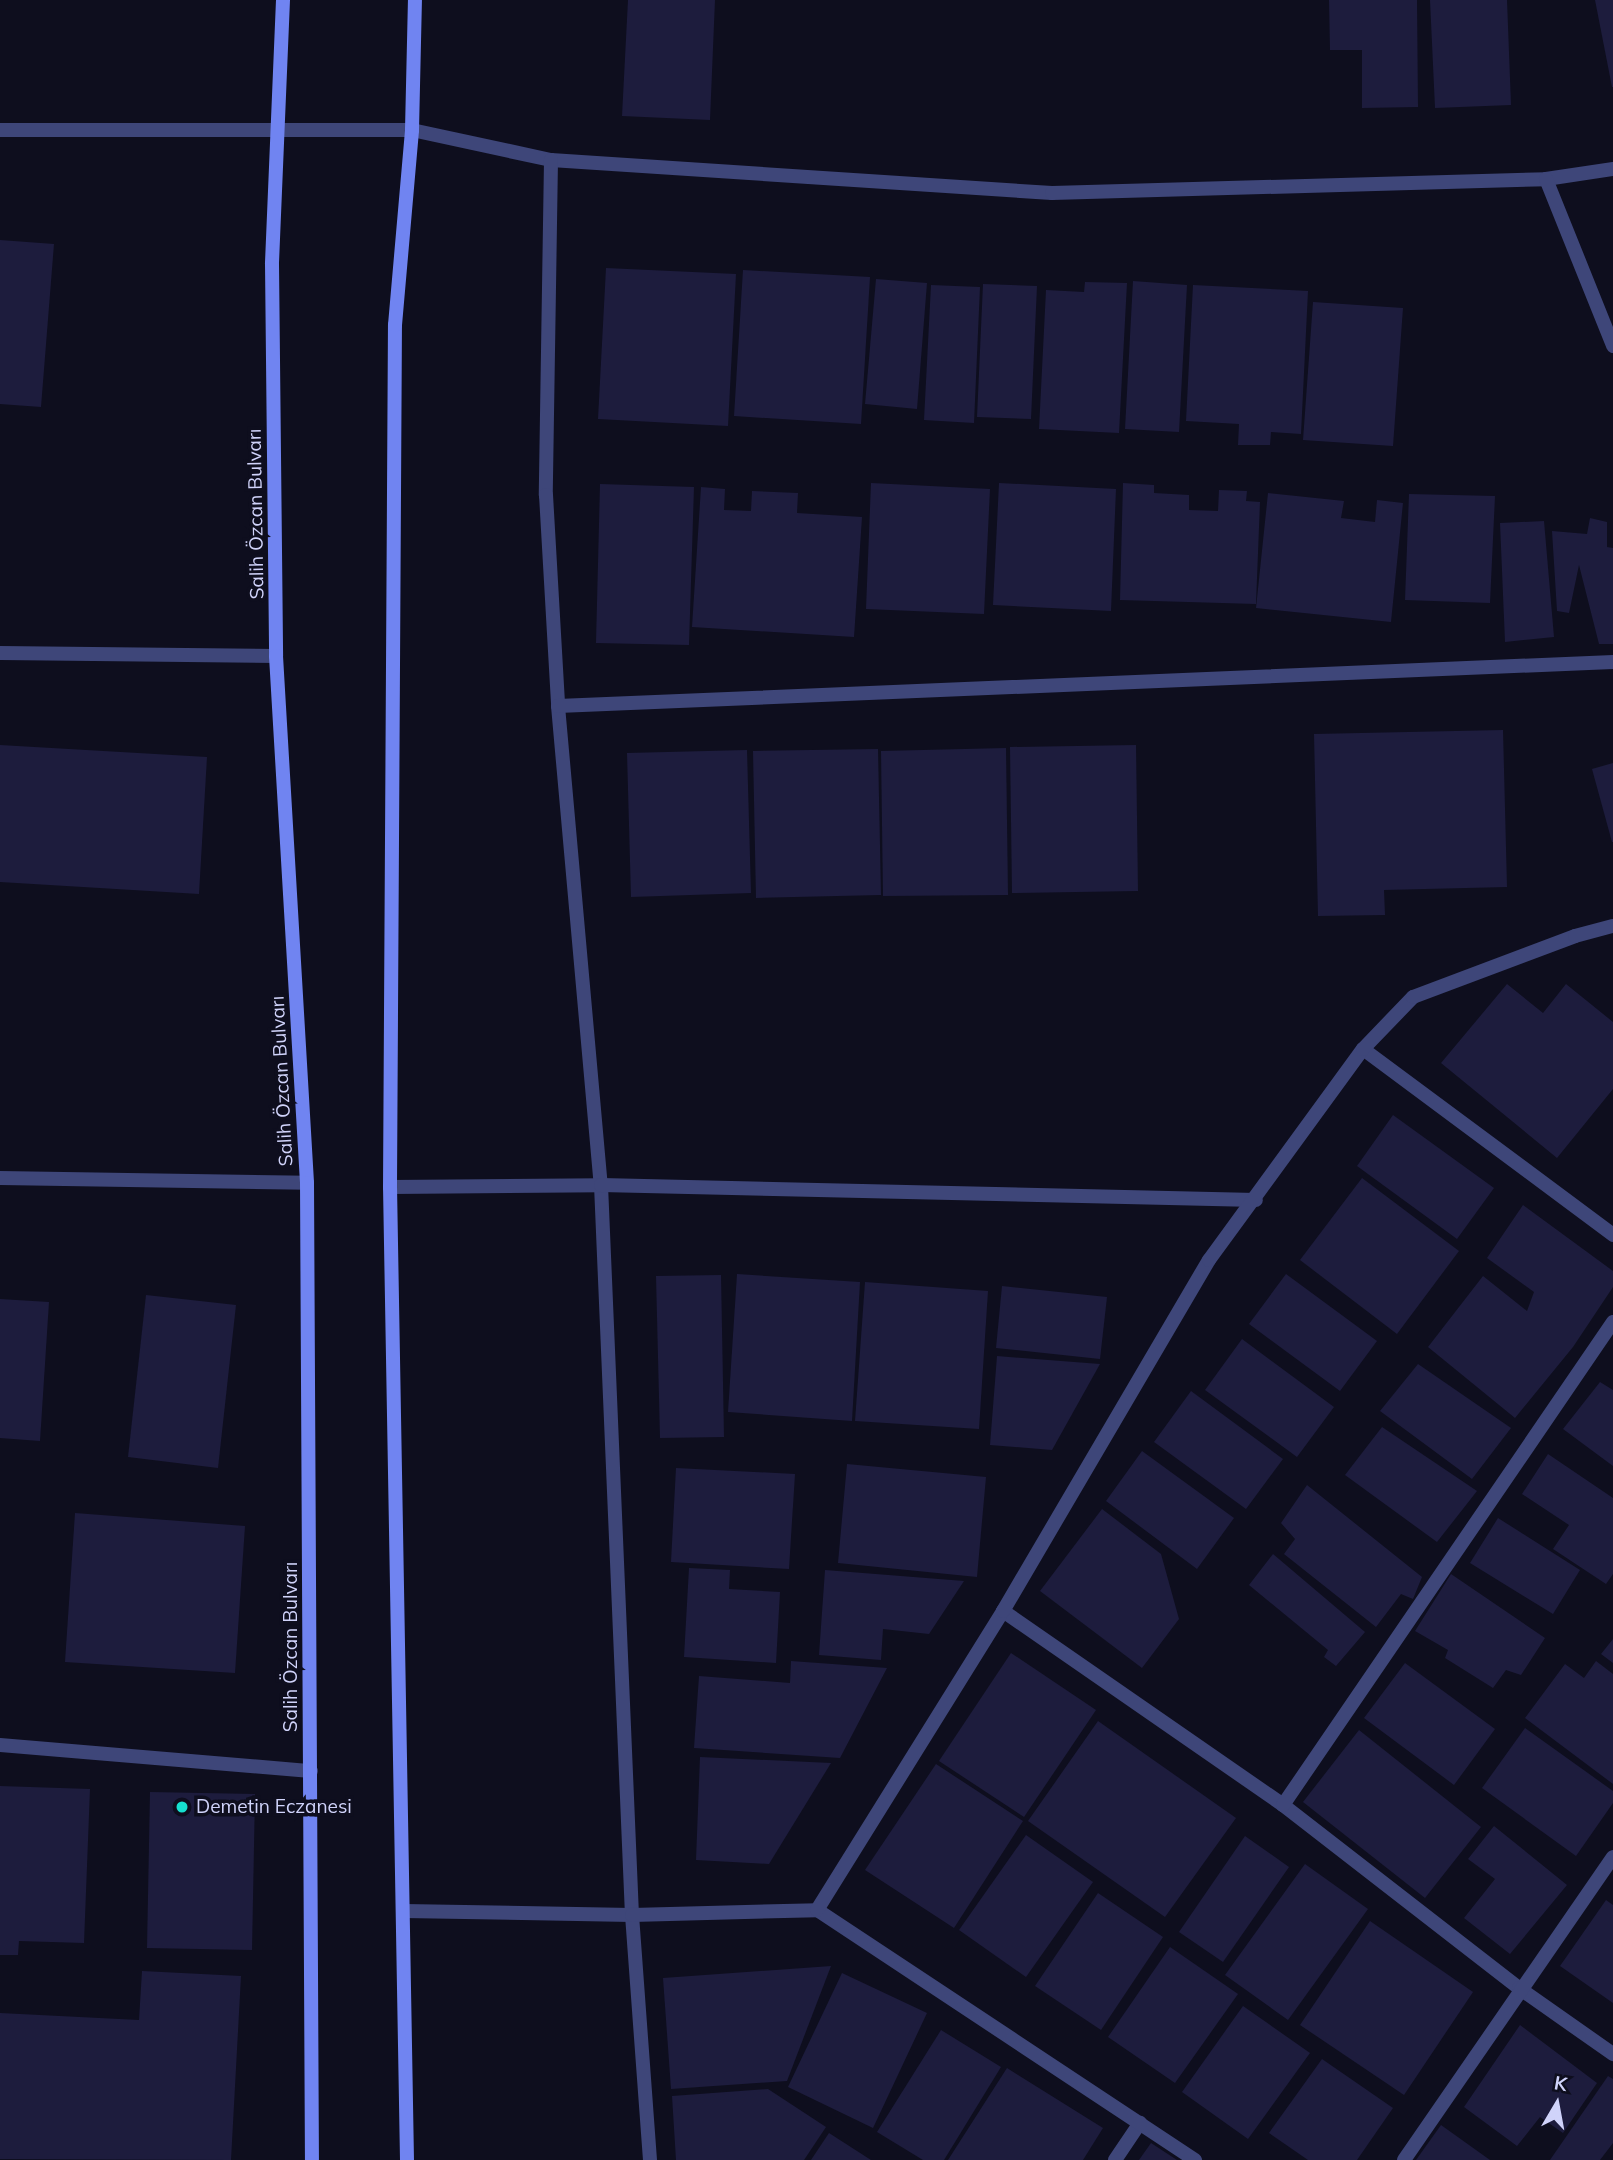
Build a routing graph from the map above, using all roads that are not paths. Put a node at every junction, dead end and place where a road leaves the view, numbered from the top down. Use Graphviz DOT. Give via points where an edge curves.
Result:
graph roads {
  1 [pos="283,0"];
  2 [pos="415,0"];
  3 [pos="0,130"];
  4 [pos="412,130"];
  5 [pos="276,131"];
  6 [pos="551,160"];
  7 [pos="1613,169"];
  8 [pos="1546,179"];
  9 [pos="1613,346"];
  10 [pos="0,653"];
  11 [pos="276,656"];
  12 [pos="1613,663"];
  13 [pos="558,706"];
  14 [pos="1613,926"];
  15 [pos="1363,1049"];
  16 [pos="0,1178"];
  17 [pos="307,1183"];
  18 [pos="601,1185"];
  19 [pos="390,1187"];
  20 [pos="1256,1200"];
  21 [pos="1613,1235"];
  22 [pos="1613,1322"];
  23 [pos="1003,1611"];
  24 [pos="0,1745"];
  25 [pos="311,1772"];
  26 [pos="1283,1805"];
  27 [pos="1613,1857"];
  28 [pos="817,1910"];
  29 [pos="404,1911"];
  30 [pos="632,1915"];
  31 [pos="1519,1988"];
  32 [pos="1613,2054"];
  33 [pos="1140,2123"];
  34 [pos="312,2160"];
  35 [pos="407,2160"];
  36 [pos="650,2160"];
  37 [pos="1115,2160"];
  38 [pos="1195,2160"];
  39 [pos="1404,2160"];
  1 -- 5 [label="main road, Salih Özcan Bulvarı"];
  2 -- 4 [label="main road"];
  3 -- 5 [label="street"];
  4 -- 5 [label="street"];
  4 -- 6 [label="street"];
  4 -- 19 [label="main road" via="395,325"];
  5 -- 11 [label="main road, Salih Özcan Bulvarı" via="272,264"];
  6 -- 8 [label="street" via="1052,193"];
  6 -- 13 [label="street" via="546,495"];
  7 -- 8 [label="street"];
  8 -- 9 [label="street"];
  10 -- 11 [label="street"];
  11 -- 17 [label="main road, Salih Özcan Bulvarı"];
  12 -- 13 [label="street"];
  13 -- 18 [label="street"];
  14 -- 15 [label="street" via="1574,936 1413,997"];
  15 -- 20 [label="street"];
  15 -- 21 [label="street"];
  16 -- 17 [label="street"];
  17 -- 25 [label="main road, Salih Özcan Bulvarı"];
  18 -- 19 [label="street"];
  18 -- 20 [label="street"];
  18 -- 30 [label="street"];
  19 -- 29 [label="main road"];
  20 -- 23 [label="street" via="1209,1261"];
  22 -- 26 [label="street"];
  23 -- 26 [label="street"];
  23 -- 28 [label="street"];
  24 -- 25 [label="street"];
  25 -- 34 [label="main road, Salih Özcan Bulvarı"];
  26 -- 31 [label="street"];
  27 -- 31 [label="street"];
  28 -- 30 [label="street"];
  28 -- 33 [label="street"];
  29 -- 30 [label="street"];
  29 -- 35 [label="main road"];
  30 -- 36 [label="street"];
  31 -- 32 [label="street"];
  31 -- 39 [label="street"];
  33 -- 37 [label="street"];
  33 -- 38 [label="street"];
}
